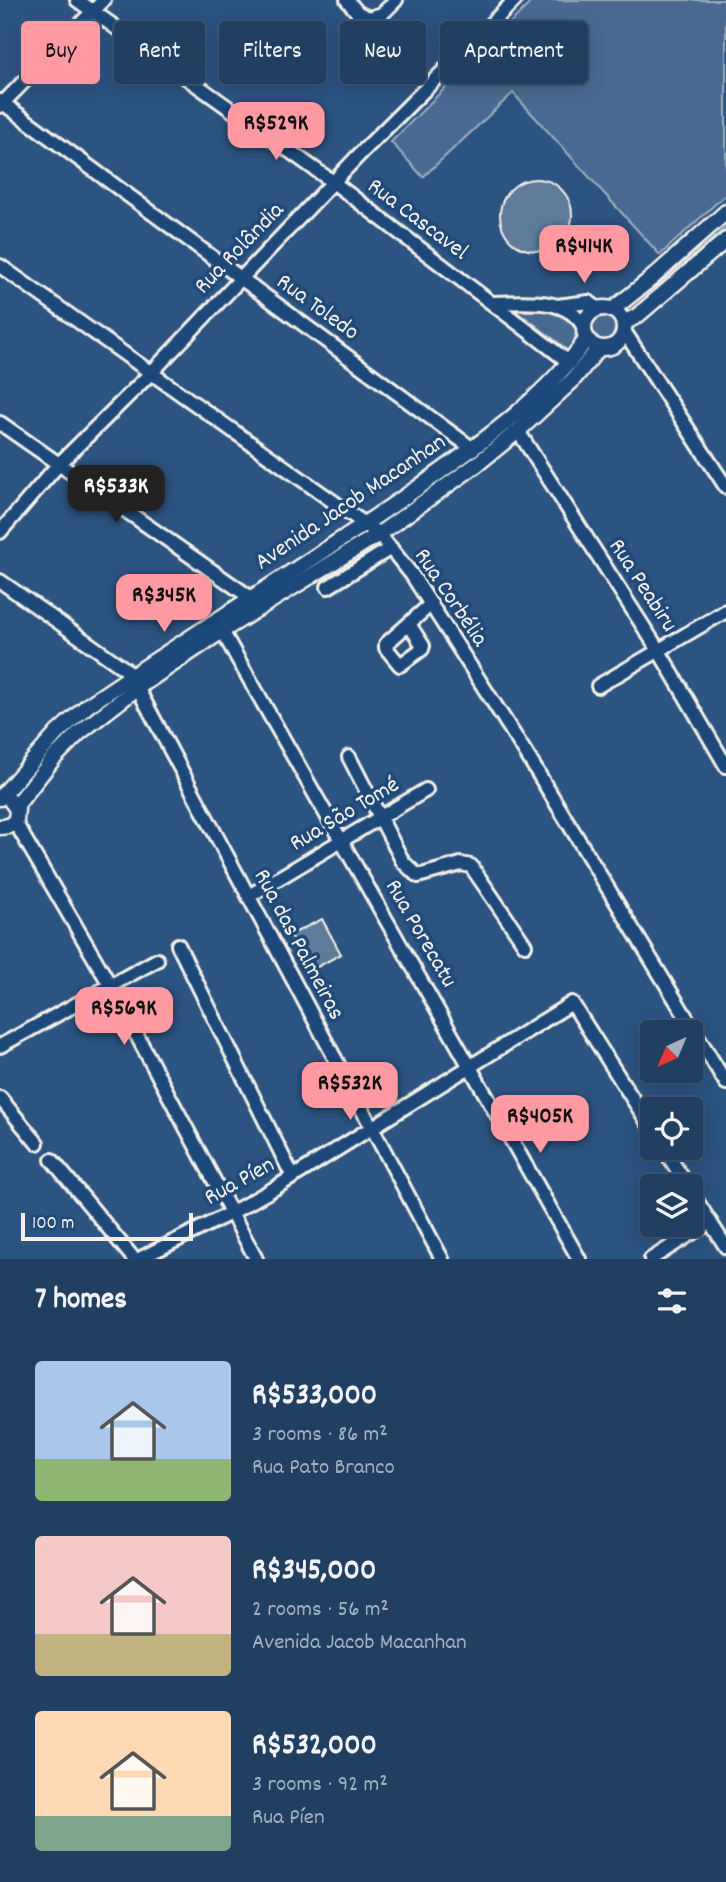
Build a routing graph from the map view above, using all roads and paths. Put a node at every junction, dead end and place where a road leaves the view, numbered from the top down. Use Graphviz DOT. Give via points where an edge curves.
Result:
graph roads {
  1 [pos="77,0"];
  2 [pos="104,0"];
  3 [pos="347,0"];
  4 [pos="396,0"];
  5 [pos="515,0"];
  6 [pos="93,12"];
  7 [pos="1,103"];
  8 [pos="333,182"];
  9 [pos="726,212"];
  10 [pos="726,240"];
  11 [pos="0,266"];
  12 [pos="242,278"];
  13 [pos="492,303"];
  14 [pos="557,306"];
  15 [pos="605,309"];
  16 [pos="624,327"];
  17 [pos="585,333"];
  18 [pos="599,348"];
  19 [pos="570,363"];
  20 [pos="150,374"];
  21 [pos="0,423"];
  22 [pos="518,431"];
  23 [pos="473,449"];
  24 [pos="58,465"];
  25 [pos="726,487"];
  26 [pos="365,525"];
  27 [pos="0,532"];
  28 [pos="379,534"];
  29 [pos="391,548"];
  30 [pos="0,581"];
  31 [pos="328,587"];
  32 [pos="251,597"];
  33 [pos="431,604"];
  34 [pos="726,611"];
  35 [pos="409,624"];
  36 [pos="222,631"];
  37 [pos="659,651"];
  38 [pos="134,682"];
  39 [pos="598,686"];
  40 [pos="349,757"];
  41 [pos="726,766"];
  42 [pos="426,790"];
  43 [pos="0,799"];
  44 [pos="16,806"];
  45 [pos="380,818"];
  46 [pos="4,827"];
  47 [pos="342,842"];
  48 [pos="248,897"];
  49 [pos="178,945"];
  50 [pos="525,945"];
  51 [pos="157,960"];
  52 [pos="110,985"];
  53 [pos="0,1046"];
  54 [pos="471,1067"];
  55 [pos="726,1083"];
  56 [pos="0,1098"];
  57 [pos="640,1110"];
  58 [pos="372,1128"];
  59 [pos="37,1143"];
  60 [pos="51,1160"];
  61 [pos="293,1177"];
  62 [pos="703,1211"];
  63 [pos="231,1213"];
  64 [pos="710,1222"];
  65 [pos="726,1247"];
  66 [pos="136,1259"];
  67 [pos="256,1259"];
  68 [pos="442,1259"];
  69 [pos="579,1259"];
  70 [pos="651,1259"];
  1 -- 6 [label="street, Rua Cascavel"];
  2 -- 6 [label="street"];
  3 -- 4 [label="street" via="369,18 382,14"];
  5 -- 8 [label="street, Rua Rolândia"];
  6 -- 7 [label="street"];
  6 -- 8 [label="street, Rua Cascavel"];
  7 -- 12 [label="street, Rua Toledo"];
  8 -- 12 [label="street, Rua Rolândia"];
  8 -- 13 [label="street, Rua Cascavel"];
  9 -- 15 [label="main road" via="652,278"];
  10 -- 16 [label="main road"];
  11 -- 20 [label="street, Rua Corbélia"];
  12 -- 20 [label="street, Rua Rolândia"];
  12 -- 23 [label="street, Rua Toledo"];
  13 -- 14 [label="street"];
  13 -- 19 [label="street, Rua Cascavel"];
  14 -- 15 [label="street" via="589,302"];
  14 -- 17 [label="street" via="574,314"];
  15 -- 16 [label="main road" via="620,316"];
  15 -- 17 [label="main road" via="587,317"];
  16 -- 18 [label="main road" via="617,344"];
  16 -- 25 [label="street"];
  17 -- 18 [label="main road"];
  17 -- 19 [label="main road, Avenida Jacob Macanhan"];
  18 -- 22 [label="main road, Avenida Jacob Macanhan" via="586,367"];
  19 -- 23 [label="main road, Avenida Jacob Macanhan"];
  20 -- 24 [label="street, Rua Rolândia"];
  20 -- 26 [label="street, Rua Corbélia"];
  21 -- 24 [label="street"];
  22 -- 28 [label="main road, Avenida Jacob Macanhan"];
  22 -- 37 [label="street, Rua Peabiru"];
  23 -- 26 [label="main road, Avenida Jacob Macanhan"];
  24 -- 27 [label="street, Rua Rolândia"];
  24 -- 32 [label="street"];
  26 -- 28 [label="street, Rua Corbélia"];
  26 -- 32 [label="main road, Avenida Jacob Macanhan"];
  28 -- 29 [label="street, Rua Corbélia"];
  28 -- 36 [label="main road, Avenida Jacob Macanhan"];
  29 -- 31 [label="street"];
  29 -- 33 [label="street, Rua Corbélia"];
  30 -- 38 [label="street" via="125,669"];
  32 -- 38 [label="main road, Avenida Jacob Macanhan"];
  33 -- 35 [label="street"];
  33 -- 55 [label="street, Rua Corbélia"];
  34 -- 37 [label="street"];
  36 -- 38 [label="main road, Avenida Jacob Macanhan"];
  36 -- 47 [label="street, Rua Porecatu"];
  37 -- 39 [label="street"];
  37 -- 41 [label="street, Rua Peabiru"];
  38 -- 43 [label="main road, Avenida Jacob Macanhan" via="87,706"];
  38 -- 44 [label="main road, Avenida Jacob Macanhan" via="53,759"];
  38 -- 48 [label="street, Rua das Palmeiras"];
  40 -- 45 [label="street"];
  42 -- 45 [label="street, Rua São Tomé"];
  43 -- 44 [label="main road"];
  44 -- 46 [label="main road" via="17,816"];
  45 -- 47 [label="street, Rua São Tomé"];
  45 -- 50 [label="street" via="403,862 418,876 461,864 471,866"];
  46 -- 52 [label="street"];
  47 -- 48 [label="street, Rua São Tomé"];
  47 -- 54 [label="street, Rua Porecatu"];
  48 -- 58 [label="street, Rua das Palmeiras"];
  49 -- 61 [label="street"];
  51 -- 52 [label="street"];
  52 -- 53 [label="street"];
  52 -- 63 [label="street"];
  54 -- 57 [label="street, Rua Píen" via="572,1003"];
  54 -- 58 [label="street, Rua Píen"];
  54 -- 69 [label="street, Rua Porecatu"];
  56 -- 59 [label="street"];
  58 -- 61 [label="street, Rua Píen"];
  58 -- 68 [label="street, Rua das Palmeiras"];
  60 -- 66 [label="street"];
  61 -- 63 [label="street, Rua Píen"];
  62 -- 64 [label="street"];
  63 -- 66 [label="street, Rua Píen"];
  63 -- 67 [label="street"];
  64 -- 65 [label="street"];
  64 -- 70 [label="street"];
}
